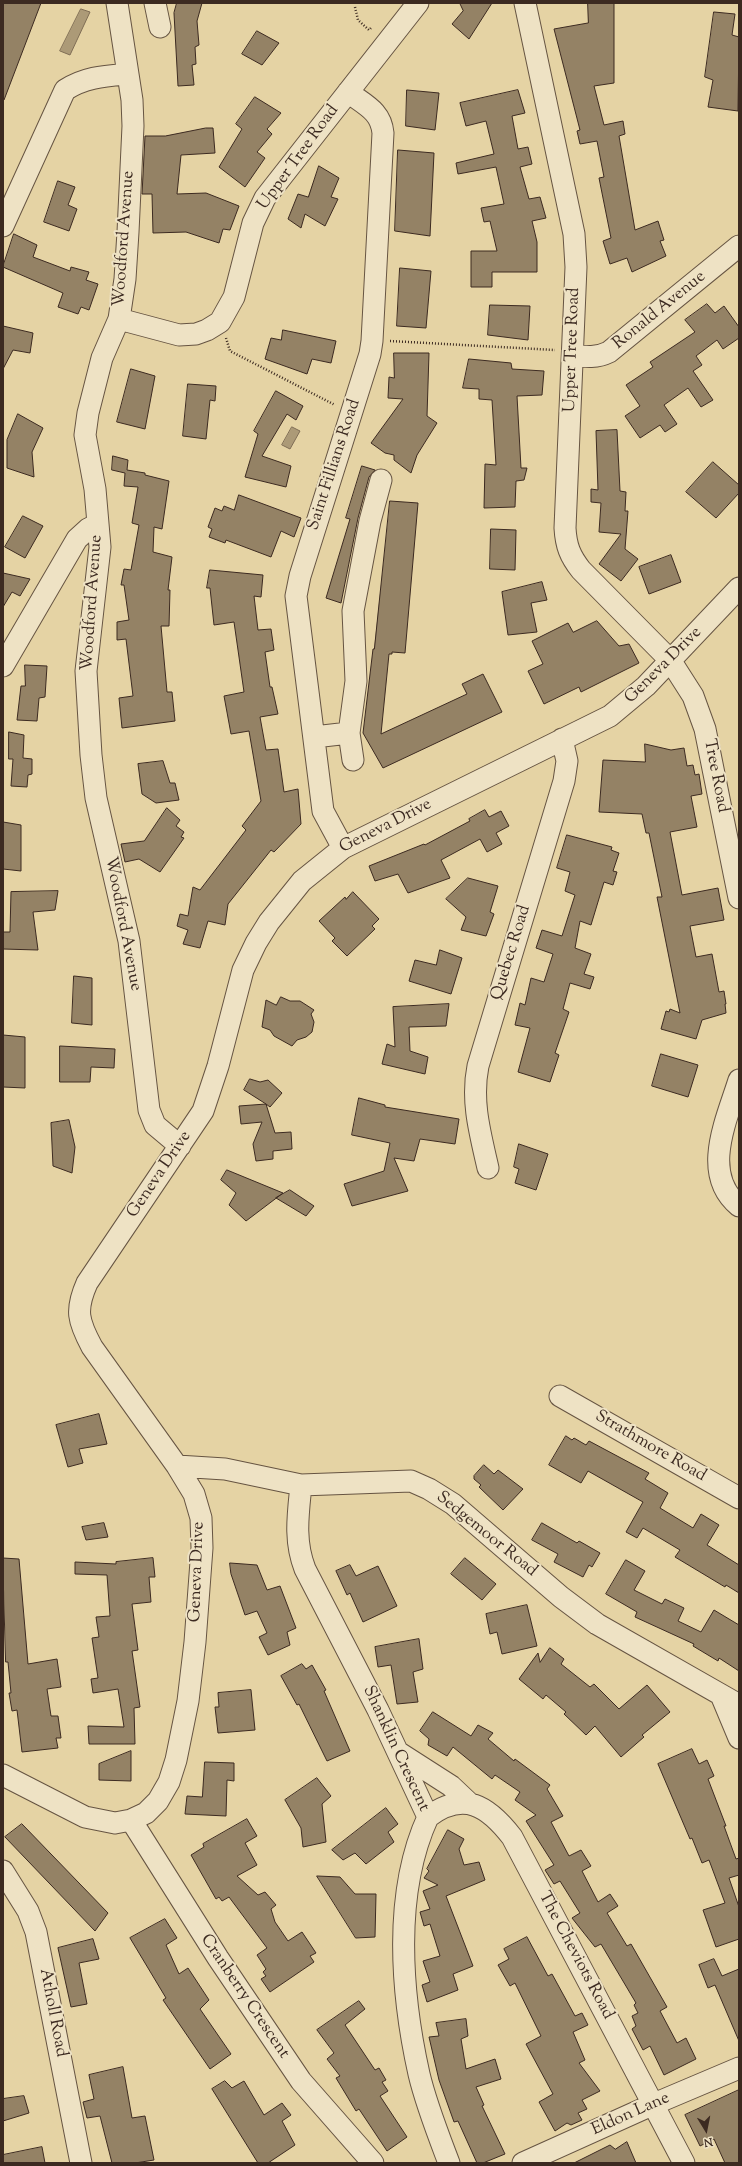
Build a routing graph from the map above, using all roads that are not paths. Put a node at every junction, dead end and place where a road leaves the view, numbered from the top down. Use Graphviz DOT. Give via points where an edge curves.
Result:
graph roads {
  1 [pos="117,3"];
  2 [pos="155,3"];
  3 [pos="418,3"];
  4 [pos="525,3"];
  5 [pos="160,27"];
  6 [pos="128,74"];
  7 [pos="348,92"];
  8 [pos="3,226"];
  9 [pos="739,246"];
  10 [pos="119,320"];
  11 [pos="573,355"];
  12 [pos="381,480"];
  13 [pos="98,524"];
  14 [pos="739,588"];
  15 [pos="670,660"];
  16 [pos="3,666"];
  17 [pos="349,733"];
  18 [pos="314,737"];
  19 [pos="562,739"];
  20 [pos="353,760"];
  21 [pos="342,848"];
  22 [pos="739,898"];
  23 [pos="739,1080"];
  24 [pos="180,1146"];
  25 [pos="488,1168"];
  26 [pos="739,1206"];
  27 [pos="560,1396"];
  28 [pos="177,1466"];
  29 [pos="301,1485"];
  30 [pos="739,1498"];
  31 [pos="730,1700"];
  32 [pos="739,1738"];
  33 [pos="398,1752"];
  34 [pos="3,1775"];
  35 [pos="469,1803"];
  36 [pos="428,1817"];
  37 [pos="131,1820"];
  38 [pos="3,1871"];
  39 [pos="739,2068"];
  40 [pos="654,2104"];
  41 [pos="81,2163"];
  42 [pos="373,2163"];
  43 [pos="449,2163"];
  44 [pos="523,2163"];
  45 [pos="684,2163"];
  1 -- 6 [label="street, Woodford Avenue"];
  2 -- 5 [label="street"];
  3 -- 7 [label="street, Upper Tree Road"];
  4 -- 11 [label="street, Upper Tree Road" via="574,234 576,267"];
  6 -- 8 [label="street" via="95,77 78,82 65,90"];
  6 -- 10 [label="street, Woodford Avenue" via="133,126 126,272"];
  7 -- 10 [label="street, Upper Tree Road" via="265,198 253,223 234,296 220,322 196,334 179,335"];
  7 -- 18 [label="street, Saint Fillians Road" via="376,113 382,121 383,133 370,354 297,586 296,596"];
  9 -- 11 [label="street, Ronald Avenue" via="609,352 602,356"];
  10 -- 13 [label="street, Woodford Avenue" via="102,358 88,412 85,435"];
  11 -- 15 [label="street, Upper Tree Road" via="566,546 571,558 581,570"];
  12 -- 17 [label="street" via="370,521 353,611 356,681"];
  13 -- 16 [label="street" via="77,539"];
  13 -- 24 [label="street, Woodford Avenue" via="98,572 86,671 96,798 129,941 149,1110 155,1125"];
  14 -- 15 [label="street, Geneva Drive"];
  15 -- 19 [label="street, Geneva Drive" via="610,716"];
  15 -- 22 [label="street, Tree Road" via="693,696 705,729"];
  17 -- 18 [label="street"];
  17 -- 20 [label="street"];
  18 -- 21 [label="street, Saint Fillians Road" via="323,810"];
  19 -- 21 [label="street, Geneva Drive"];
  19 -- 25 [label="street, Quebec Road" via="567,761 564,781 475,1085 478,1124"];
  21 -- 24 [label="street, Geneva Drive" via="302,881 269,922 256,943 243,970 208,1100"];
  23 -- 26 [label="street" via="720,1144 718,1161 724,1188"];
  24 -- 28 [label="street, Geneva Drive" via="87,1283 80,1300 79,1314 83,1330 92,1347"];
  27 -- 30 [label="street, Strathmore Road"];
  28 -- 29 [label="street, Sedgemoor Road" via="225,1469"];
  28 -- 37 [label="street, Geneva Drive" via="194,1494 201,1518 202,1548 188,1701 169,1782 158,1801 146,1813"];
  29 -- 31 [label="street, Sedgemoor Road" via="411,1481 429,1489 453,1504 561,1597 597,1624"];
  29 -- 33 [label="street, Shanklin Crescent" via="296,1535 298,1552"];
  31 -- 32 [label="street"];
  33 -- 35 [label="street" via="451,1786"];
  33 -- 36 [label="street, Shanklin Crescent"];
  34 -- 37 [label="street, Geneva Drive" via="85,1817 116,1823"];
  35 -- 36 [label="street, The Cheviots Road" via="451,1804"];
  35 -- 40 [label="street, The Cheviots Road" via="485,1809 512,1837"];
  36 -- 43 [label="street, Shanklin Crescent" via="409,1874 404,1952 406,1989 419,2073"];
  37 -- 42 [label="street, Cranberry Crescent" via="218,1958 301,2081"];
  38 -- 41 [label="street, Atholl Road" via="28,1911 36,1932"];
  39 -- 40 [label="street, Eldon Lane"];
  40 -- 44 [label="street, Eldon Lane"];
  40 -- 45 [label="street, The Cheviots Road"];
}
